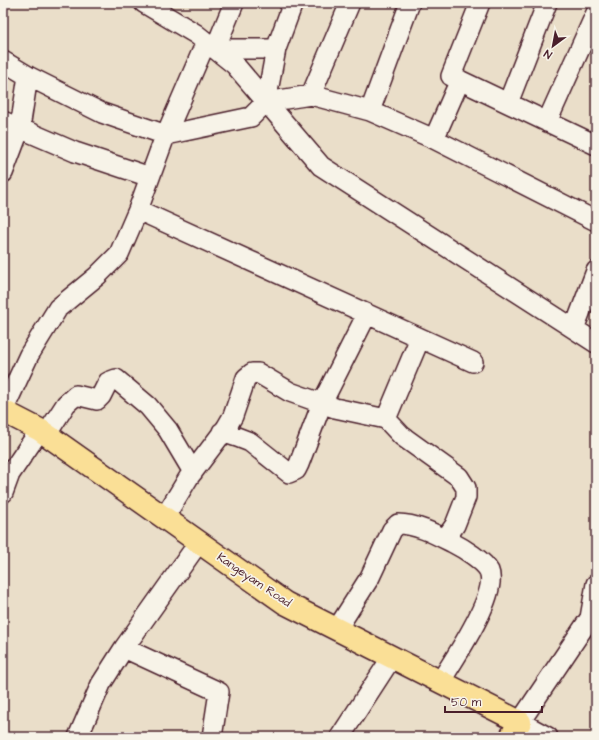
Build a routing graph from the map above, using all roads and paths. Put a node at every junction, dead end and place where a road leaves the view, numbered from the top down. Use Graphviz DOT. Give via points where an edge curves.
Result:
graph roads {
  1 [pos="144,3"];
  2 [pos="234,3"];
  3 [pos="294,3"];
  4 [pos="350,3"];
  5 [pos="410,3"];
  6 [pos="480,3"];
  7 [pos="547,3"];
  8 [pos="596,13"];
  9 [pos="211,46"];
  10 [pos="276,49"];
  11 [pos="3,61"];
  12 [pos="28,76"];
  13 [pos="460,80"];
  14 [pos="311,95"];
  15 [pos="266,102"];
  16 [pos="508,103"];
  17 [pos="370,110"];
  18 [pos="547,122"];
  19 [pos="11,125"];
  20 [pos="166,135"];
  21 [pos="434,138"];
  22 [pos="595,143"];
  23 [pos="3,173"];
  24 [pos="150,177"];
  25 [pos="138,210"];
  26 [pos="596,221"];
  27 [pos="596,271"];
  28 [pos="367,314"];
  29 [pos="574,329"];
  30 [pos="420,338"];
  31 [pos="596,343"];
  32 [pos="473,362"];
  33 [pos="322,403"];
  34 [pos="3,411"];
  35 [pos="386,419"];
  36 [pos="43,432"];
  37 [pos="222,432"];
  38 [pos="193,472"];
  39 [pos="3,493"];
  40 [pos="164,518"];
  41 [pos="445,539"];
  42 [pos="199,542"];
  43 [pos="596,584"];
  44 [pos="593,620"];
  45 [pos="337,629"];
  46 [pos="124,648"];
  47 [pos="392,658"];
  48 [pos="440,682"];
  49 [pos="516,730"];
  50 [pos="78,737"];
  51 [pos="212,737"];
  52 [pos="340,737"];
  53 [pos="548,737"];
  1 -- 9 [label="street"];
  2 -- 9 [label="street"];
  3 -- 10 [label="street"];
  4 -- 14 [label="street"];
  5 -- 17 [label="street"];
  6 -- 13 [label="street" via="451,76"];
  7 -- 16 [label="street"];
  8 -- 18 [label="street"];
  9 -- 10 [label="street"];
  9 -- 15 [label="street" via="235,65"];
  9 -- 20 [label="street"];
  10 -- 15 [label="street"];
  11 -- 12 [label="street"];
  12 -- 19 [label="street"];
  12 -- 20 [label="street" via="102,113"];
  13 -- 16 [label="street"];
  13 -- 21 [label="street"];
  14 -- 15 [label="street"];
  14 -- 17 [label="street"];
  15 -- 20 [label="street" via="251,117"];
  15 -- 29 [label="street" via="321,166"];
  16 -- 18 [label="street"];
  17 -- 21 [label="street"];
  18 -- 22 [label="street"];
  19 -- 23 [label="street"];
  19 -- 24 [label="street" via="75,152"];
  20 -- 24 [label="street"];
  21 -- 26 [label="street"];
  24 -- 25 [label="street"];
  25 -- 28 [label="street"];
  25 -- 34 [label="street" via="119,254 58,308 29,355"];
  27 -- 29 [label="street"];
  28 -- 30 [label="street"];
  28 -- 33 [label="street"];
  29 -- 31 [label="street"];
  30 -- 32 [label="street"];
  30 -- 35 [label="street"];
  33 -- 35 [label="street" via="349,412"];
  33 -- 37 [label="street" via="290,392 258,373 252,373 246,378 233,416"];
  33 -- 37 [label="street" via="299,464 296,470 289,473 250,442"];
  34 -- 36 [label="main road, Kangeyam Road"];
  35 -- 41 [label="street" via="402,436 459,477 466,488 461,512"];
  36 -- 38 [label="street" via="76,396 97,400 108,382 116,379 148,406 168,430"];
  36 -- 39 [label="street" via="10,474"];
  36 -- 40 [label="main road, Kangeyam Road"];
  37 -- 38 [label="street"];
  38 -- 40 [label="street"];
  40 -- 42 [label="main road, Kangeyam Road"];
  41 -- 45 [label="street" via="408,524 398,524 392,530 370,577"];
  41 -- 48 [label="street" via="481,562 489,571 490,581 481,613"];
  42 -- 45 [label="main road, Kangeyam Road" via="285,603"];
  42 -- 46 [label="street"];
  43 -- 44 [label="street"];
  44 -- 49 [label="street"];
  45 -- 47 [label="main road, Kangeyam Road"];
  46 -- 50 [label="street" via="101,684"];
  46 -- 51 [label="street" via="219,692"];
  47 -- 48 [label="main road, Kangeyam Road"];
  47 -- 52 [label="street"];
  48 -- 49 [label="main road, Kangeyam Road"];
  49 -- 53 [label="street"];
}
